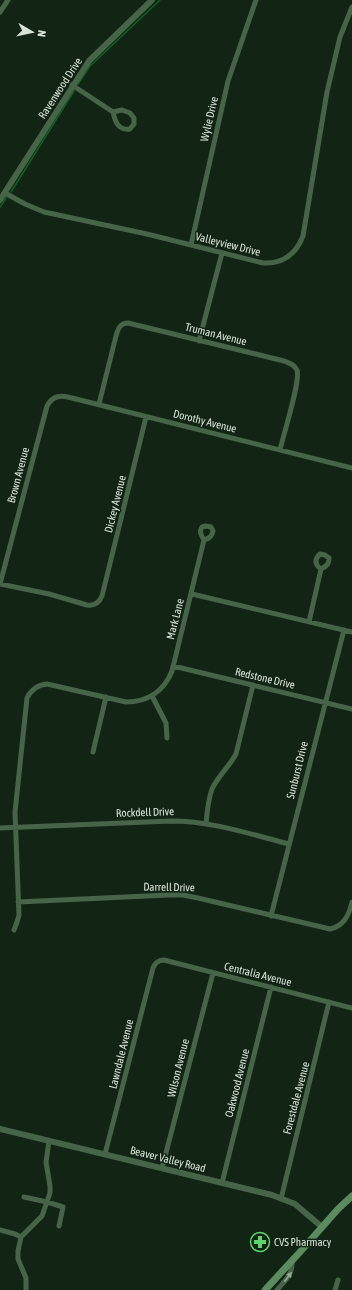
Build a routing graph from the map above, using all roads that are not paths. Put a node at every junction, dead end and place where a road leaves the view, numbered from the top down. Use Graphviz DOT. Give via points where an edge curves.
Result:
graph roads {
  1 [pos="8,0"];
  2 [pos="152,0"];
  3 [pos="256,0"];
  4 [pos="352,7"];
  5 [pos="0,12"];
  6 [pos="72,85"];
  7 [pos="113,112"];
  8 [pos="5,193"];
  9 [pos="0,200"];
  10 [pos="191,245"];
  11 [pos="222,252"];
  12 [pos="200,341"];
  13 [pos="54,398"];
  14 [pos="99,404"];
  15 [pos="146,416"];
  16 [pos="280,450"];
  17 [pos="352,468"];
  18 [pos="204,540"];
  19 [pos="321,569"];
  20 [pos="0,584"];
  21 [pos="192,594"];
  22 [pos="309,622"];
  23 [pos="344,630"];
  24 [pos="352,632"];
  25 [pos="174,666"];
  26 [pos="253,685"];
  27 [pos="152,696"];
  28 [pos="106,697"];
  29 [pos="325,702"];
  30 [pos="352,709"];
  31 [pos="167,738"];
  32 [pos="93,752"];
  33 [pos="206,824"];
  34 [pos="15,827"];
  35 [pos="0,828"];
  36 [pos="289,844"];
  37 [pos="18,902"];
  38 [pos="352,902"];
  39 [pos="271,916"];
  40 [pos="14,930"];
  41 [pos="158,961"];
  42 [pos="213,973"];
  43 [pos="271,987"];
  44 [pos="329,1002"];
  45 [pos="352,1008"];
  46 [pos="0,1129"];
  47 [pos="49,1141"];
  48 [pos="106,1154"];
  49 [pos="162,1168"];
  50 [pos="222,1183"];
  51 [pos="352,1196"];
  52 [pos="24,1198"];
  53 [pos="281,1199"];
  54 [pos="47,1202"];
  55 [pos="59,1226"];
  56 [pos="322,1227"];
  57 [pos="0,1230"];
  58 [pos="22,1237"];
  59 [pos="292,1261"];
  60 [pos="338,1280"];
  61 [pos="26,1290"];
  62 [pos="265,1290"];
  63 [pos="277,1290"];
  64 [pos="335,1290"];
  1 -- 5 [label="street"];
  2 -- 6 [label="street, Ravenwood Drive" via="93,57"];
  3 -- 10 [label="street, Wylie Drive" via="228,81"];
  4 -- 11 [label="street, Valleyview Drive" via="340,37 327,92 300,243 289,257 273,263 263,263"];
  6 -- 7 [label="street"];
  6 -- 8 [label="street, Ravenwood Drive"];
  7 -- 7 [label="street" via="120,128 130,129 134,124 134,118 130,113 122,110"];
  8 -- 9 [label="street, Ravenwood Drive"];
  8 -- 10 [label="street, Valleyview Drive" via="44,212"];
  10 -- 11 [label="street, Valleyview Drive"];
  11 -- 12 [label="street"];
  12 -- 14 [label="street, Truman Avenue" via="128,323 122,324 118,330"];
  12 -- 16 [label="street, Truman Avenue" via="292,364 297,370 298,375"];
  13 -- 14 [label="street, Dorothy Avenue" via="65,396"];
  13 -- 20 [label="street, Brown Avenue" via="46,406"];
  14 -- 15 [label="street, Dorothy Avenue"];
  15 -- 16 [label="street, Dorothy Avenue"];
  15 -- 20 [label="street, Dickey Avenue" via="102,596 97,603 87,605"];
  16 -- 17 [label="street, Dorothy Avenue"];
  18 -- 21 [label="street, Mark Lane"];
  19 -- 22 [label="street"];
  21 -- 22 [label="street"];
  21 -- 25 [label="street, Mark Lane"];
  22 -- 23 [label="street"];
  23 -- 24 [label="street"];
  23 -- 29 [label="street, Sunburst Drive"];
  25 -- 26 [label="street, Redstone Drive"];
  25 -- 27 [label="street, Mark Lane" via="166,683"];
  26 -- 29 [label="street, Redstone Drive"];
  26 -- 33 [label="street" via="236,754 212,789"];
  27 -- 28 [label="street" via="133,702"];
  27 -- 31 [label="street" via="166,723"];
  28 -- 32 [label="street"];
  28 -- 34 [label="street" via="51,685 36,687 29,694 26,703"];
  29 -- 30 [label="street, Redstone Drive"];
  29 -- 36 [label="street, Sunburst Drive"];
  33 -- 34 [label="street, Rockdell Drive" via="171,821"];
  33 -- 36 [label="street, Rockdell Drive"];
  34 -- 35 [label="street, Rockdell Drive"];
  34 -- 37 [label="street"];
  36 -- 39 [label="street, Sunburst Drive"];
  37 -- 39 [label="street, Darrell Drive" via="183,896 210,900"];
  37 -- 40 [label="street" via="18,918"];
  38 -- 39 [label="street, Darrell Drive" via="348,916 339,926 332,929"];
  41 -- 42 [label="street, Centralia Avenue" via="164,960"];
  41 -- 48 [label="street, Lawndale Avenue" via="153,968"];
  42 -- 43 [label="street, Centralia Avenue"];
  42 -- 49 [label="street, Wilson Avenue"];
  43 -- 44 [label="street, Centralia Avenue"];
  43 -- 50 [label="street, Oakwood Avenue"];
  44 -- 45 [label="street, Centralia Avenue"];
  44 -- 53 [label="street, Forestdale Avenue"];
  46 -- 47 [label="street, Beaver Valley Road"];
  47 -- 48 [label="street, Beaver Valley Road"];
  47 -- 54 [label="street" via="46,1162 51,1189"];
  48 -- 49 [label="street, Beaver Valley Road"];
  49 -- 50 [label="street, Beaver Valley Road"];
  50 -- 53 [label="street, Beaver Valley Road"];
  51 -- 56 [label="main road"];
  52 -- 54 [label="street"];
  53 -- 56 [label="street, Beaver Valley Road" via="299,1207"];
  54 -- 55 [label="street" via="63,1207"];
  54 -- 58 [label="street" via="42,1216"];
  56 -- 59 [label="main road"];
  57 -- 58 [label="street"];
  58 -- 61 [label="street" via="18,1260 26,1278"];
  59 -- 62 [label="main road"];
  63 -- 59 [label="street, one-way" via="293,1269"];
  60 -- 64 [label="street"];
}
